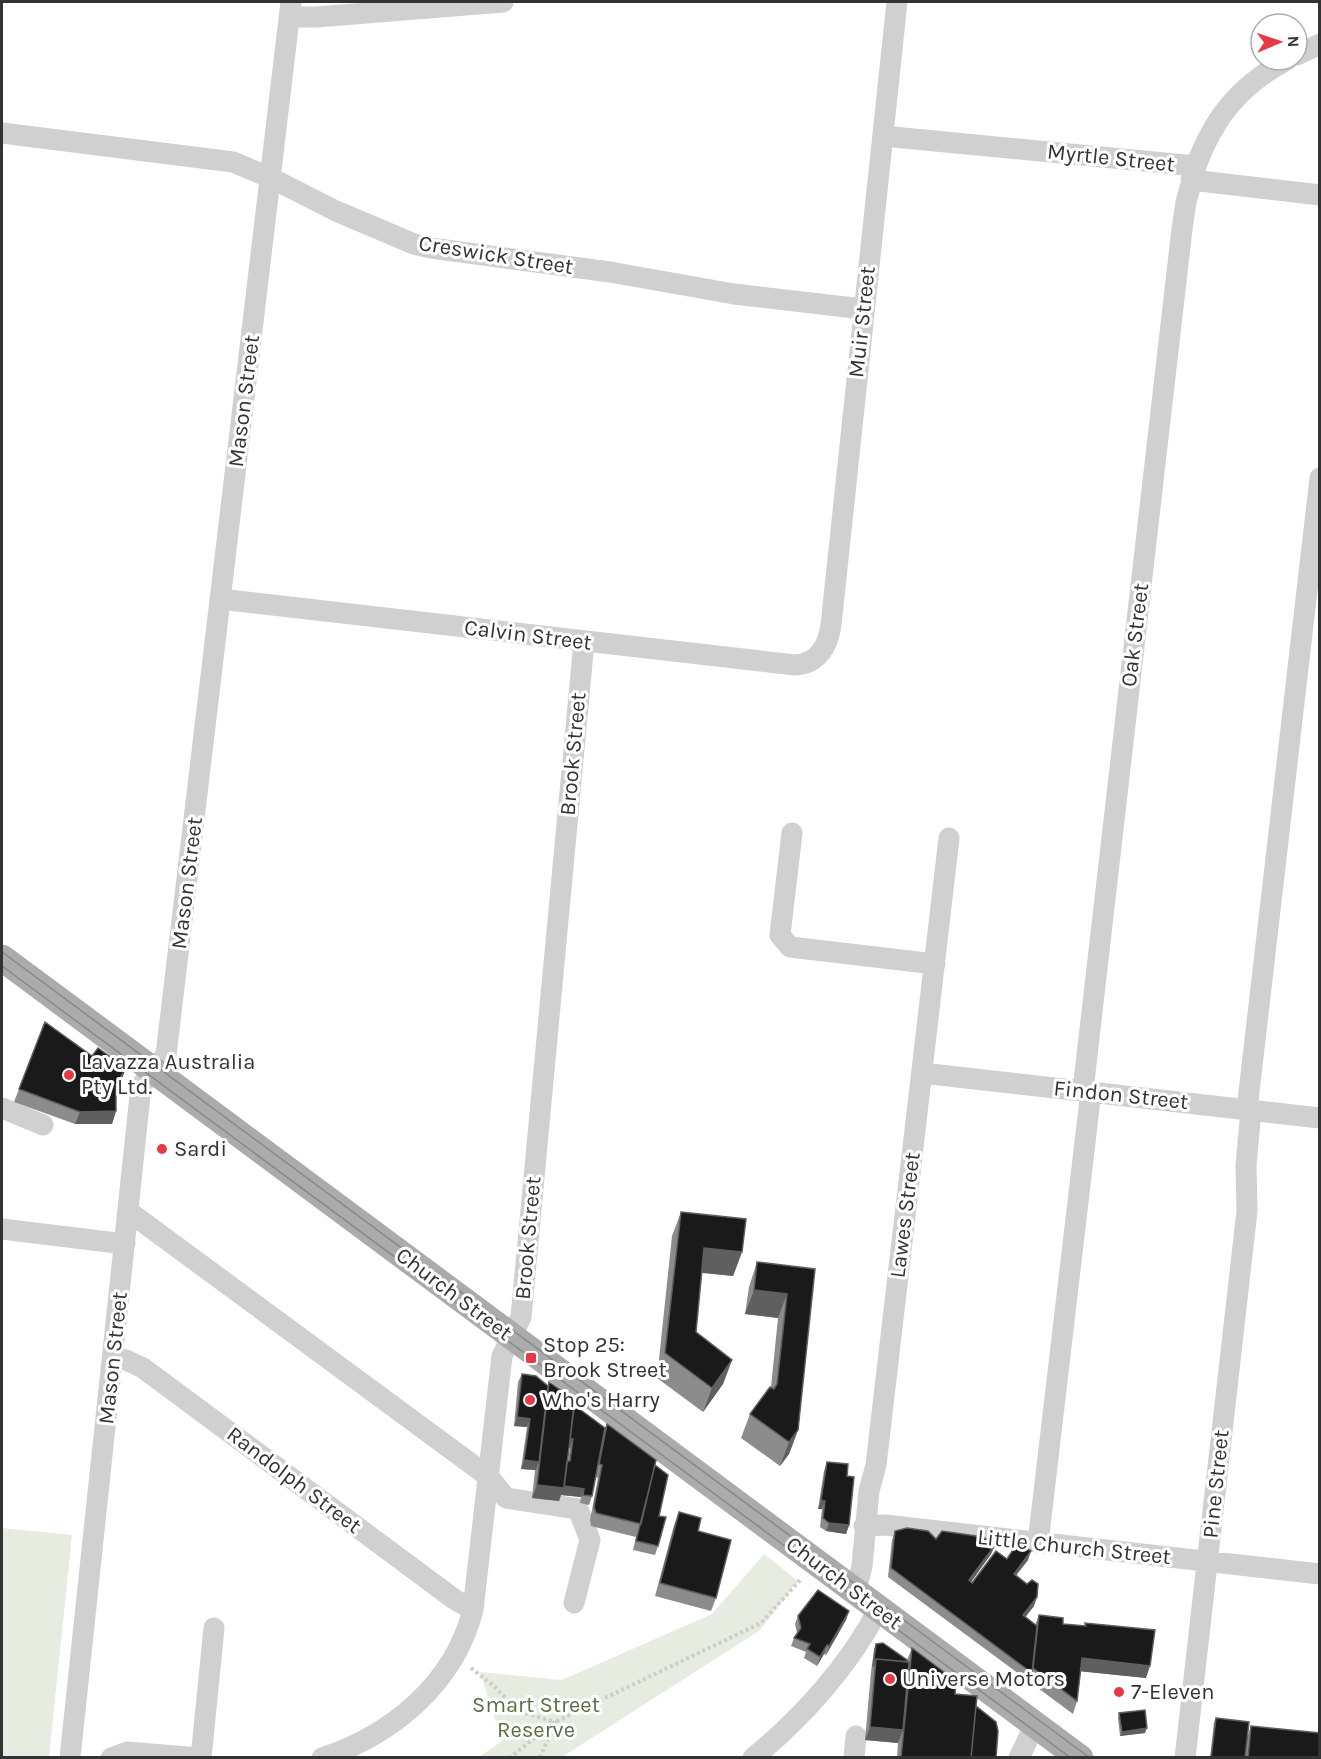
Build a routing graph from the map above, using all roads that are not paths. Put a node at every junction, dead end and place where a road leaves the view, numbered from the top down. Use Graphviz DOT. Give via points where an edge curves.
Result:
graph roads {
  1 [pos="502,2"];
  2 [pos="897,2"];
  3 [pos="290,9"];
  4 [pos="1269,72"];
  5 [pos="2,133"];
  6 [pos="883,136"];
  7 [pos="1194,173"];
  8 [pos="271,178"];
  9 [pos="1320,195"];
  10 [pos="863,309"];
  11 [pos="1320,478"];
  12 [pos="220,598"];
  13 [pos="584,642"];
  14 [pos="827,643"];
  15 [pos="792,833"];
  16 [pos="949,838"];
  17 [pos="2,958"];
  18 [pos="934,964"];
  19 [pos="153,1072"];
  20 [pos="922,1073"];
  21 [pos="1087,1091"];
  22 [pos="2,1108"];
  23 [pos="1255,1110"];
  24 [pos="1320,1118"];
  25 [pos="43,1125"];
  26 [pos="128,1211"];
  27 [pos="2,1229"];
  28 [pos="125,1244"];
  29 [pos="511,1337"];
  30 [pos="113,1357"];
  31 [pos="489,1477"];
  32 [pos="864,1526"];
  33 [pos="1038,1543"];
  34 [pos="1207,1561"];
  35 [pos="1320,1574"];
  36 [pos="856,1591"];
  37 [pos="574,1603"];
  38 [pos="879,1608"];
  39 [pos="473,1610"];
  40 [pos="214,1628"];
  41 [pos="1035,1724"];
  42 [pos="856,1736"];
  43 [pos="70,1758"];
  44 [pos="111,1758"];
  45 [pos="201,1758"];
  46 [pos="322,1758"];
  47 [pos="753,1758"];
  48 [pos="854,1758"];
  49 [pos="1019,1758"];
  50 [pos="1080,1758"];
  51 [pos="1185,1758"];
  1 -- 3 [label="street" via="316,17"];
  2 -- 6 [label="street, Muir Street"];
  3 -- 8 [label="street, Mason Street"];
  4 -- 7 [label="street, Oak Street" via="1225,109 1210,132"];
  5 -- 8 [label="street, Creswick Street" via="233,162"];
  6 -- 7 [label="street, Myrtle Street"];
  6 -- 10 [label="street, Muir Street"];
  7 -- 9 [label="street, Myrtle Street"];
  7 -- 21 [label="street, Oak Street" via="1182,229"];
  8 -- 10 [label="street, Creswick Street" via="336,211 431,248 610,272 734,294"];
  8 -- 12 [label="street, Mason Street"];
  10 -- 14 [label="street, Muir Street"];
  11 -- 23 [label="street, Pine Street"];
  12 -- 13 [label="street, Calvin Street"];
  12 -- 19 [label="street, Mason Street" via="166,1055"];
  13 -- 14 [label="street, Calvin Street" via="795,665 812,661"];
  13 -- 29 [label="street, Brook Street" via="521,1317"];
  15 -- 18 [label="street" via="780,935 790,947"];
  16 -- 18 [label="street, Lawes Street"];
  17 -- 19 [label="main road, Church Street"];
  18 -- 20 [label="street, Lawes Street"];
  19 -- 26 [label="street, Mason Street" via="141,1086"];
  19 -- 29 [label="main road, Church Street"];
  20 -- 21 [label="street, Findon Street"];
  20 -- 32 [label="street, Lawes Street" via="876,1465"];
  21 -- 23 [label="street, Findon Street"];
  21 -- 33 [label="street, Oak Street"];
  22 -- 25 [label="street"];
  23 -- 24 [label="street, Findon Street"];
  23 -- 34 [label="street, Pine Street" via="1246,1165 1247,1211"];
  26 -- 28 [label="street, Mason Street"];
  26 -- 31 [label="street"];
  27 -- 28 [label="street"];
  28 -- 30 [label="street, Mason Street"];
  29 -- 31 [label="street, Brook Street" via="502,1356"];
  29 -- 36 [label="main road, Church Street"];
  30 -- 39 [label="street, Randolph Street" via="143,1368"];
  30 -- 43 [label="street, Mason Street"];
  31 -- 37 [label="street" via="506,1498 578,1509 590,1540"];
  31 -- 39 [label="street, Brook Street"];
  32 -- 33 [label="street, Little Church Street" via="885,1525"];
  32 -- 36 [label="street, Lawes Street"];
  33 -- 34 [label="street, Little Church Street"];
  34 -- 35 [label="street, Little Church Street"];
  34 -- 51 [label="street, Pine Street"];
  36 -- 38 [label="main road, Church Street"];
  38 -- 41 [label="main road, Church Street"];
  38 -- 47 [label="street" via="816,1698"];
  39 -- 46 [label="street, Brook Street" via="454,1654 428,1694 391,1724"];
  40 -- 45 [label="street"];
  41 -- 49 [label="street"];
  41 -- 50 [label="main road, Church Street"];
  42 -- 48 [label="street"];
  44 -- 45 [label="street" via="127,1752"];
}
